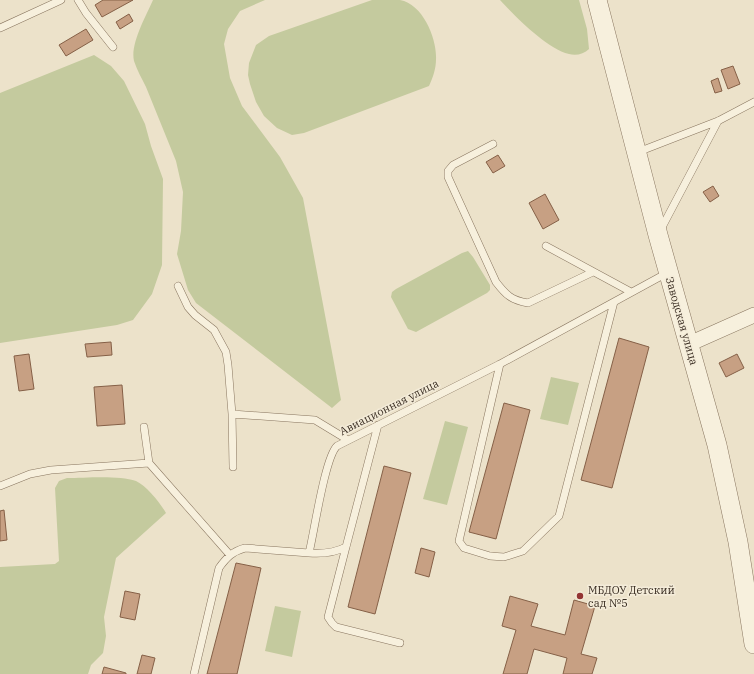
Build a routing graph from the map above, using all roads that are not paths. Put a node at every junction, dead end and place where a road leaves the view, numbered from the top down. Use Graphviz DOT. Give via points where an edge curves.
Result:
graph roads {
  1 [pos="61,0"];
  2 [pos="78,0"];
  3 [pos="597,0"];
  4 [pos="0,28"];
  5 [pos="113,47"];
  6 [pos="754,102"];
  7 [pos="718,121"];
  8 [pos="493,144"];
  9 [pos="636,152"];
  10 [pos="658,235"];
  11 [pos="546,246"];
  12 [pos="593,272"];
  13 [pos="669,272"];
  14 [pos="178,286"];
  15 [pos="631,292"];
  16 [pos="614,302"];
  17 [pos="754,315"];
  18 [pos="689,344"];
  19 [pos="500,364"];
  20 [pos="232,414"];
  21 [pos="378,425"];
  22 [pos="144,427"];
  23 [pos="348,440"];
  24 [pos="149,463"];
  25 [pos="233,466"];
  26 [pos="0,486"];
  27 [pos="346,548"];
  28 [pos="309,553"];
  29 [pos="230,555"];
  30 [pos="400,643"];
  31 [pos="754,644"];
  32 [pos="194,674"];
  1 -- 4 [label="lane"];
  2 -- 5 [label="lane"];
  3 -- 9 [label="street, Заводская улица"];
  6 -- 7 [label="lane"];
  7 -- 9 [label="lane"];
  7 -- 10 [label="lane"];
  8 -- 12 [label="lane" via="453,165 448,171 448,177 496,282 506,295 516,301 528,303"];
  9 -- 10 [label="street, Заводская улица"];
  10 -- 13 [label="street, Заводская улица"];
  11 -- 12 [label="lane"];
  12 -- 15 [label="lane"];
  13 -- 15 [label="lane, Авиационная улица"];
  13 -- 18 [label="street, Заводская улица"];
  14 -- 20 [label="lane" via="188,307 214,330 226,352"];
  15 -- 16 [label="lane, Авиационная улица"];
  16 -- 19 [label="lane, Авиационная улица"];
  16 -- 19 [label="lane" via="559,516 523,551 504,557 490,556 464,548 459,542"];
  17 -- 18 [label="street"];
  18 -- 31 [label="street, Заводская улица" via="717,445 736,535"];
  19 -- 21 [label="lane, Авиационная улица"];
  20 -- 23 [label="lane" via="315,420"];
  20 -- 25 [label="lane"];
  21 -- 23 [label="lane, Авиационная улица"];
  21 -- 27 [label="lane"];
  22 -- 24 [label="lane"];
  23 -- 28 [label="lane, Авиационная улица" via="334,449"];
  24 -- 26 [label="lane" via="51,470 30,474"];
  24 -- 29 [label="lane"];
  27 -- 28 [label="lane" via="330,553"];
  27 -- 30 [label="lane" via="328,617 336,627"];
  28 -- 29 [label="lane" via="245,548"];
  29 -- 32 [label="lane" via="219,568"];
}
